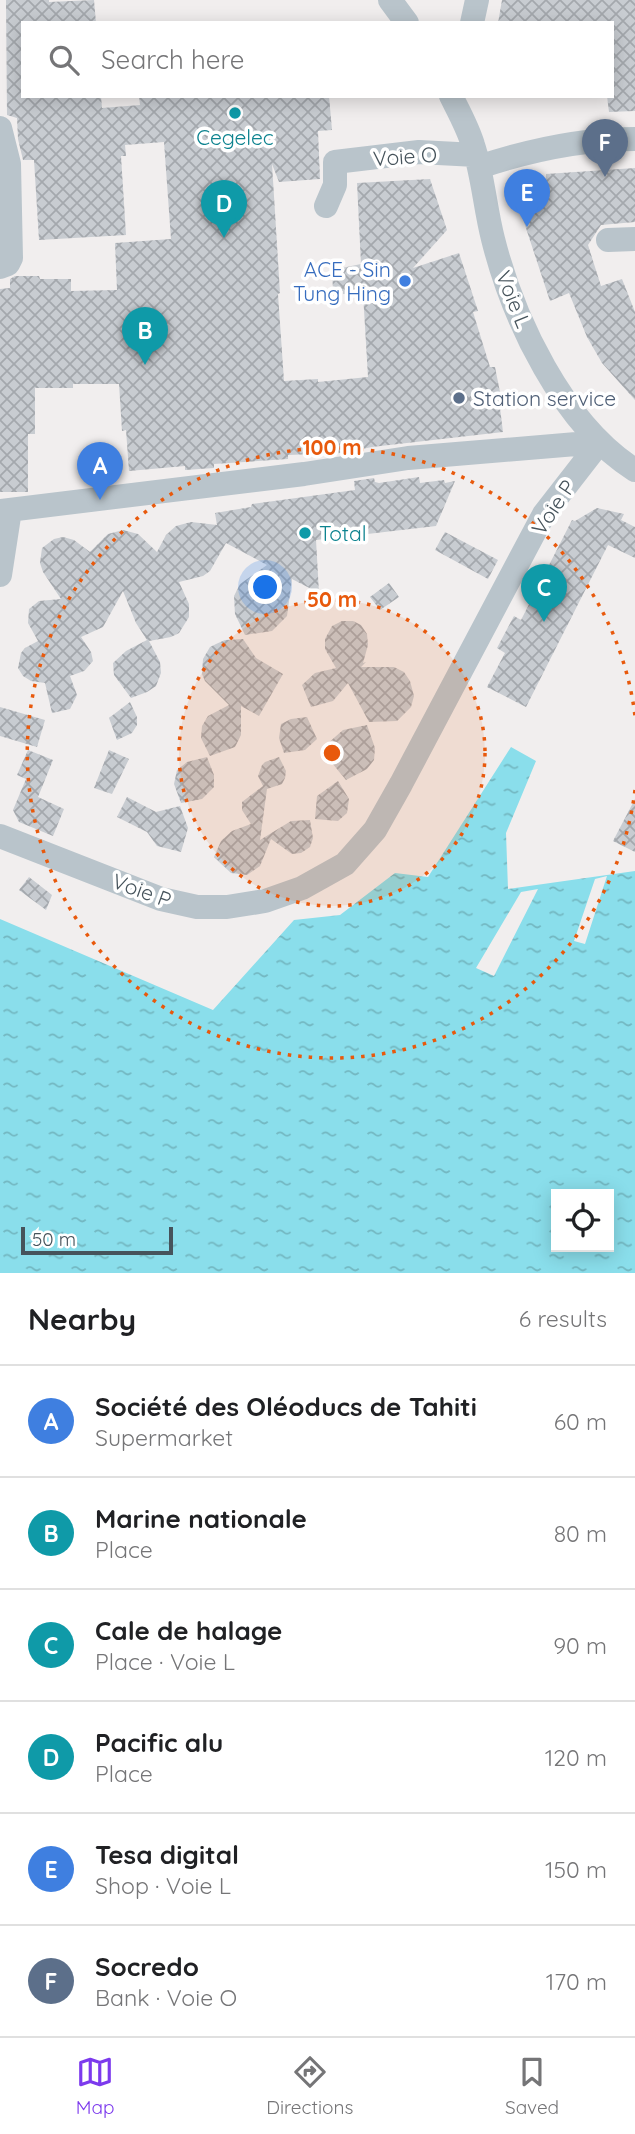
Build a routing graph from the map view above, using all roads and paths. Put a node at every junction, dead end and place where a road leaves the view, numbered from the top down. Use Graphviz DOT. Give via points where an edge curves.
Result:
graph roads {
  1 [pos="390,0"];
  2 [pos="477,0"];
  3 [pos="406,21"];
  4 [pos="472,21"];
  5 [pos="452,98"];
  6 [pos="1,135"];
  7 [pos="635,139"];
  8 [pos="477,161"];
  9 [pos="326,206"];
  10 [pos="635,239"];
  11 [pos="608,240"];
  12 [pos="0,268"];
  13 [pos="600,442"];
  14 [pos="635,470"];
  15 [pos="5,510"];
  16 [pos="0,575"];
  17 [pos="0,836"];
  1 -- 3 [label="street"];
  2 -- 4 [label="street"];
  5 -- 8 [label="street, Voie L"];
  6 -- 12 [label="street" via="9,164 11,258"];
  7 -- 8 [label="street, Voie O" via="562,144"];
  8 -- 9 [label="street, Voie O" via="419,152 335,162 335,185"];
  8 -- 13 [label="street, Voie L" via="493,242 516,309 566,400"];
  10 -- 11 [label="street"];
  13 -- 14 [label="street, Voie L"];
  13 -- 15 [label="street, Voie P" via="408,458"];
  13 -- 17 [label="street, Voie P" via="544,514 407,774 375,830 345,864 302,888 265,901 197,907 161,899"];
  15 -- 16 [label="street, Voie P"];
}
